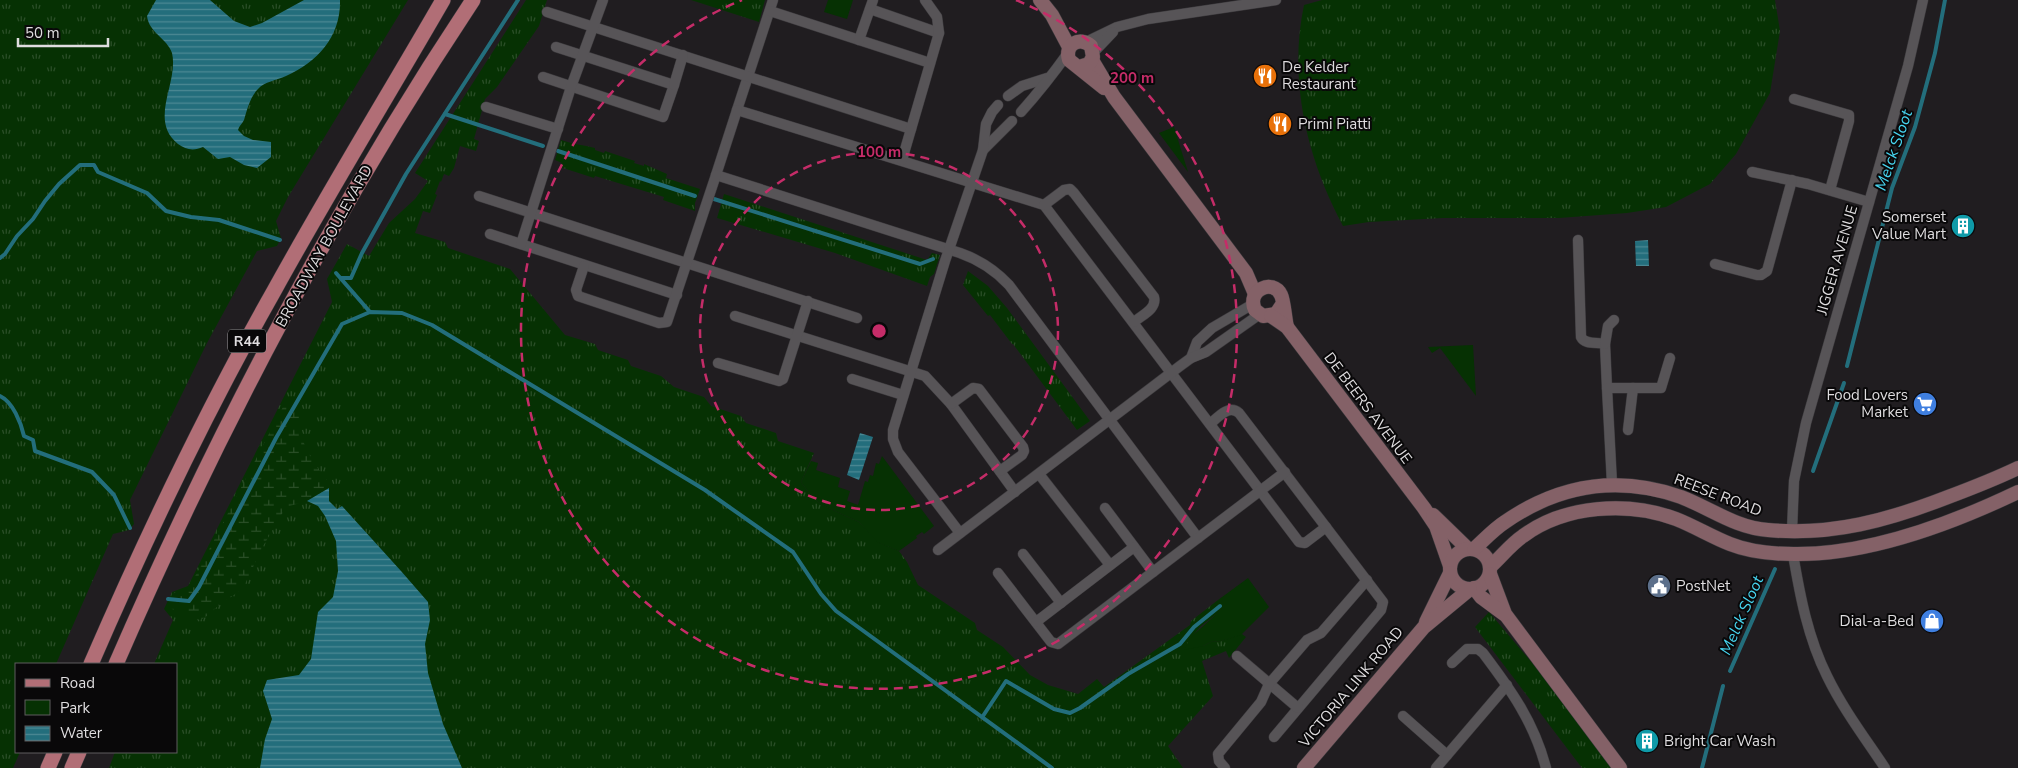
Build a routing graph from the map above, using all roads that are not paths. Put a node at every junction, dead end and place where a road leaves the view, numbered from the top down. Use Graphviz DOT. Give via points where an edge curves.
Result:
graph roads {
  1 [pos="443,0"];
  2 [pos="473,0"];
  3 [pos="603,0"];
  4 [pos="773,0"];
  5 [pos="925,0"];
  6 [pos="1040,0"];
  7 [pos="1276,0"];
  8 [pos="1923,0"];
  9 [pos="872,4"];
  10 [pos="770,11"];
  11 [pos="547,12"];
  12 [pos="592,26"];
  13 [pos="939,33"];
  14 [pos="859,40"];
  15 [pos="556,47"];
  16 [pos="1081,49"];
  17 [pos="684,55"];
  18 [pos="582,56"];
  19 [pos="930,63"];
  20 [pos="1078,67"];
  21 [pos="1051,75"];
  22 [pos="542,76"];
  23 [pos="748,77"];
  24 [pos="674,85"];
  25 [pos="571,87"];
  26 [pos="1008,96"];
  27 [pos="1114,97"];
  28 [pos="1794,99"];
  29 [pos="998,104"];
  30 [pos="486,107"];
  31 [pos="738,110"];
  32 [pos="1021,112"];
  33 [pos="1012,121"];
  34 [pos="558,129"];
  35 [pos="911,129"];
  36 [pos="984,150"];
  37 [pos="902,160"];
  38 [pos="1752,172"];
  39 [pos="716,175"];
  40 [pos="1792,180"];
  41 [pos="972,181"];
  42 [pos="1830,190"];
  43 [pos="478,196"];
  44 [pos="1869,202"];
  45 [pos="1044,205"];
  46 [pos="530,212"];
  47 [pos="490,234"];
  48 [pos="1578,240"];
  49 [pos="520,244"];
  50 [pos="950,250"];
  51 [pos="687,263"];
  52 [pos="1715,264"];
  53 [pos="584,266"];
  54 [pos="677,295"];
  55 [pos="808,301"];
  56 [pos="1261,303"];
  57 [pos="1282,305"];
  58 [pos="735,316"];
  59 [pos="1233,316"];
  60 [pos="857,318"];
  61 [pos="1614,320"];
  62 [pos="1134,322"];
  63 [pos="1241,327"];
  64 [pos="1287,327"];
  65 [pos="796,335"];
  66 [pos="1605,344"];
  67 [pos="1191,358"];
  68 [pos="1670,358"];
  69 [pos="718,363"];
  70 [pos="910,370"];
  71 [pos="1172,373"];
  72 [pos="852,379"];
  73 [pos="1608,388"];
  74 [pos="1633,388"];
  75 [pos="903,395"];
  76 [pos="951,404"];
  77 [pos="1110,420"];
  78 [pos="1210,424"];
  79 [pos="1628,430"];
  80 [pos="2018,468"];
  81 [pos="1000,471"];
  82 [pos="1285,472"];
  83 [pos="1039,474"];
  84 [pos="1612,484"];
  85 [pos="1261,491"];
  86 [pos="1015,492"];
  87 [pos="2018,492"];
  88 [pos="1105,508"];
  89 [pos="1424,508"];
  90 [pos="1326,527"];
  91 [pos="1792,531"];
  92 [pos="960,533"];
  93 [pos="1198,538"];
  94 [pos="1134,547"];
  95 [pos="1470,549"];
  96 [pos="938,550"];
  97 [pos="1023,554"];
  98 [pos="1793,554"];
  99 [pos="1110,565"];
  100 [pos="1450,570"];
  101 [pos="1490,571"];
  102 [pos="1153,572"];
  103 [pos="998,573"];
  104 [pos="1366,580"];
  105 [pos="1472,589"];
  106 [pos="1061,603"];
  107 [pos="1505,614"];
  108 [pos="1036,622"];
  109 [pos="1424,627"];
  110 [pos="1237,656"];
  111 [pos="92,663"];
  112 [pos="116,663"];
  113 [pos="1452,663"];
  114 [pos="1269,684"];
  115 [pos="1507,685"];
  116 [pos="1298,708"];
  117 [pos="1403,716"];
  118 [pos="1274,737"];
  119 [pos="55,753"];
  120 [pos="79,753"];
  121 [pos="1447,755"];
  122 [pos="48,768"];
  123 [pos="72,768"];
  124 [pos="1225,768"];
  125 [pos="1304,768"];
  126 [pos="1436,768"];
  127 [pos="1546,768"];
  128 [pos="1620,768"];
  129 [pos="1885,768"];
  1 -- 111 [label="main road, BROADWAY BOULEVARD / R44" via="273,292 195,440"];
  2 -- 112 [label="main road, BROADWAY BOULEVARD / R44" via="358,183 284,316 159,565"];
  3 -- 12 [label="street"];
  4 -- 10 [label="street"];
  5 -- 13 [label="street" via="937,17"];
  6 -- 16 [label="street"];
  7 -- 16 [label="street" via="1148,19 1117,27"];
  8 -- 44 [label="street, JIGGER AVENUE" via="1908,66"];
  9 -- 13 [label="street"];
  9 -- 14 [label="street"];
  10 -- 14 [label="street"];
  10 -- 23 [label="street"];
  11 -- 12 [label="street"];
  12 -- 17 [label="street"];
  12 -- 18 [label="street"];
  13 -- 19 [label="street"];
  14 -- 19 [label="street"];
  15 -- 18 [label="street"];
  16 -- 20 [label="street" via="1086,66"];
  16 -- 21 [label="street"];
  16 -- 27 [label="street"];
  17 -- 23 [label="street"];
  17 -- 24 [label="street"];
  18 -- 24 [label="street"];
  18 -- 25 [label="street"];
  19 -- 35 [label="street"];
  20 -- 21 [label="street"];
  20 -- 27 [label="street"];
  21 -- 26 [label="street" via="1022,86"];
  21 -- 32 [label="street"];
  22 -- 25 [label="street"];
  23 -- 31 [label="street"];
  23 -- 35 [label="street"];
  24 -- 25 [label="street" via="663,117"];
  25 -- 34 [label="street"];
  27 -- 56 [label="street" via="1246,273"];
  28 -- 42 [label="street" via="1849,115"];
  29 -- 36 [label="street" via="986,124"];
  30 -- 34 [label="street"];
  31 -- 37 [label="street"];
  31 -- 39 [label="street"];
  33 -- 36 [label="street"];
  34 -- 46 [label="street"];
  35 -- 37 [label="street"];
  36 -- 41 [label="street"];
  37 -- 41 [label="street"];
  38 -- 40 [label="street"];
  39 -- 50 [label="street"];
  39 -- 51 [label="street"];
  40 -- 42 [label="street"];
  40 -- 52 [label="street" via="1766,271 1757,275"];
  41 -- 45 [label="street"];
  41 -- 50 [label="street"];
  42 -- 44 [label="street"];
  43 -- 46 [label="street"];
  44 -- 91 [label="street, JIGGER AVENUE" via="1800,446 1794,480"];
  45 -- 62 [label="street"];
  45 -- 62 [label="street" via="1067,189 1073,191 1154,297 1153,307"];
  46 -- 49 [label="street"];
  46 -- 51 [label="street"];
  47 -- 49 [label="street"];
  48 -- 66 [label="street" via="1581,337 1587,343"];
  49 -- 53 [label="street"];
  50 -- 70 [label="street"];
  50 -- 77 [label="street" via="985,264 1002,277"];
  51 -- 54 [label="street"];
  51 -- 55 [label="street"];
  53 -- 54 [label="street"];
  53 -- 54 [label="street" via="576,290 578,296 659,323 668,320"];
  55 -- 60 [label="street"];
  55 -- 65 [label="street"];
  56 -- 57 [label="street" via="1276,314"];
  56 -- 57 [label="street" via="1277,290 1282,297"];
  56 -- 59 [label="street"];
  56 -- 63 [label="street"];
  56 -- 64 [label="street, DE BEERS AVENUE"];
  57 -- 64 [label="street, DE BEERS AVENUE"];
  58 -- 65 [label="street"];
  59 -- 63 [label="street"];
  59 -- 67 [label="street" via="1212,328 1197,342"];
  61 -- 66 [label="street" via="1608,326"];
  62 -- 71 [label="street"];
  63 -- 67 [label="street" via="1206,352"];
  64 -- 89 [label="street, DE BEERS AVENUE"];
  65 -- 69 [label="street" via="780,381"];
  65 -- 70 [label="street"];
  66 -- 73 [label="street"];
  67 -- 71 [label="street"];
  68 -- 74 [label="street" via="1661,388"];
  70 -- 75 [label="street"];
  70 -- 76 [label="street" via="925,376"];
  71 -- 77 [label="street"];
  71 -- 78 [label="street"];
  72 -- 75 [label="street"];
  73 -- 74 [label="street"];
  73 -- 84 [label="street"];
  74 -- 79 [label="street"];
  75 -- 92 [label="street" via="893,430 895,446"];
  76 -- 81 [label="street"];
  76 -- 81 [label="street" via="972,388 979,389 1023,447 1022,455"];
  77 -- 83 [label="street"];
  77 -- 93 [label="street"];
  78 -- 82 [label="street" via="1229,409 1237,410"];
  78 -- 85 [label="street"];
  80 -- 91 [label="street, REESE ROAD" via="1891,518 1837,529"];
  81 -- 86 [label="street"];
  82 -- 85 [label="street"];
  82 -- 90 [label="street"];
  83 -- 86 [label="street"];
  83 -- 99 [label="street"];
  84 -- 91 [label="street, REESE ROAD" via="1680,497 1745,526"];
  84 -- 95 [label="street, REESE ROAD" via="1592,485 1540,501 1503,523"];
  85 -- 90 [label="street" via="1300,543 1305,543"];
  85 -- 93 [label="street"];
  86 -- 92 [label="street"];
  87 -- 98 [label="street" via="1883,543 1821,554"];
  88 -- 94 [label="street"];
  89 -- 95 [label="street, DE BEERS AVENUE"];
  89 -- 100 [label="street, DE BEERS AVENUE" via="1436,526"];
  90 -- 104 [label="street"];
  92 -- 96 [label="street"];
  93 -- 102 [label="street"];
  94 -- 99 [label="street"];
  94 -- 102 [label="street"];
  95 -- 100 [label="street" via="1456,554"];
  95 -- 101 [label="street" via="1485,555"];
  97 -- 106 [label="street"];
  98 -- 101 [label="street" via="1731,545 1675,519 1644,510 1620,508 1593,510 1545,523 1523,535"];
  98 -- 129 [label="street" via="1806,621 1824,670"];
  99 -- 106 [label="street"];
  100 -- 105 [label="street" via="1457,584"];
  100 -- 109 [label="street, VICTORIA LINK ROAD"];
  101 -- 105 [label="street" via="1482,585"];
  101 -- 107 [label="street"];
  102 -- 108 [label="street" via="1058,644 1051,642"];
  103 -- 108 [label="street"];
  104 -- 114 [label="street" via="1321,633 1307,640"];
  104 -- 116 [label="street" via="1383,602 1382,608"];
  105 -- 107 [label="street"];
  105 -- 109 [label="street, VICTORIA LINK ROAD"];
  106 -- 108 [label="street"];
  107 -- 128 [label="street"];
  109 -- 125 [label="street, VICTORIA LINK ROAD"];
  110 -- 114 [label="street"];
  113 -- 115 [label="street" via="1467,649 1478,649"];
  114 -- 116 [label="street"];
  114 -- 124 [label="street" via="1261,702 1218,754"];
  115 -- 121 [label="street"];
  115 -- 127 [label="street" via="1530,724"];
  116 -- 118 [label="street"];
  117 -- 121 [label="street"];
  119 -- 122 [label="main road"];
  120 -- 123 [label="main road"];
  121 -- 126 [label="street"];
}
